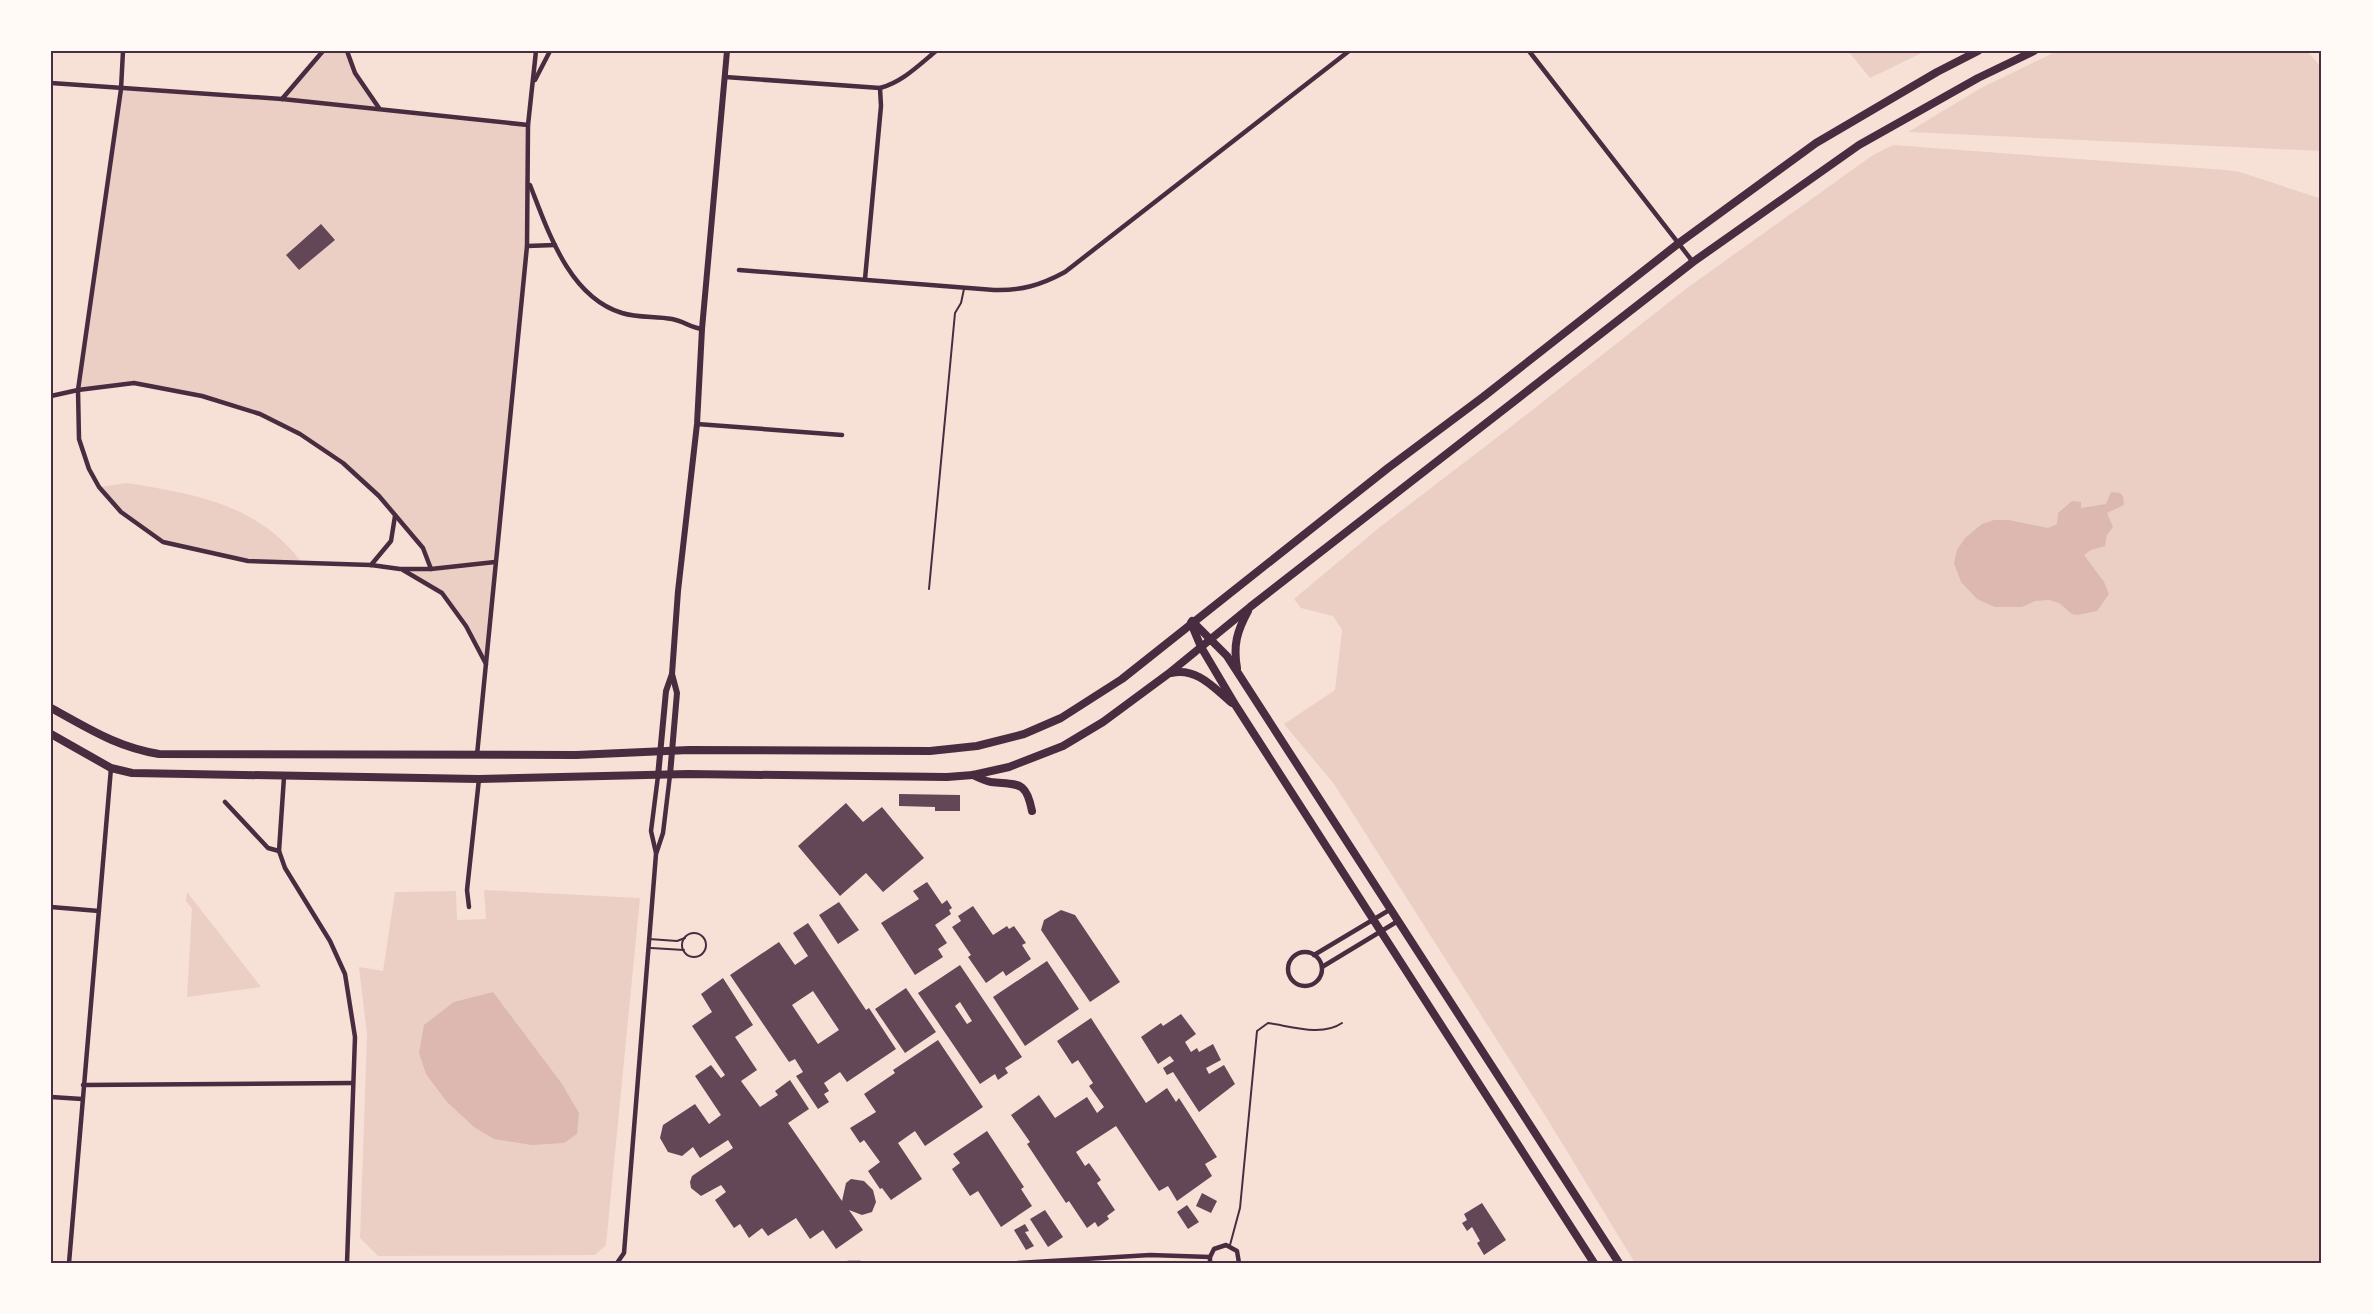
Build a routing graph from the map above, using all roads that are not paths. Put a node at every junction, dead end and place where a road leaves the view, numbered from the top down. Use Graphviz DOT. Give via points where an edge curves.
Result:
graph roads {
  1 [pos="123,51"];
  2 [pos="323,51"];
  3 [pos="346,51"];
  4 [pos="536,51"];
  5 [pos="550,51"];
  6 [pos="727,51"];
  7 [pos="936,51"];
  8 [pos="1349,51"];
  9 [pos="1529,51"];
  10 [pos="1977,51"];
  11 [pos="2034,51"];
  12 [pos="725,77"];
  13 [pos="51,83"];
  14 [pos="533,83"];
  15 [pos="880,88"];
  16 [pos="121,89"];
  17 [pos="282,99"];
  18 [pos="379,108"];
  19 [pos="528,124"];
  20 [pos="529,183"];
  21 [pos="1679,243"];
  22 [pos="555,244"];
  23 [pos="527,246"];
  24 [pos="1693,262"];
  25 [pos="739,270"];
  26 [pos="865,279"];
  27 [pos="964,288"];
  28 [pos="702,328"];
  29 [pos="78,390"];
  30 [pos="51,396"];
  31 [pos="697,424"];
  32 [pos="842,435"];
  33 [pos="395,516"];
  34 [pos="495,562"];
  35 [pos="371,565"];
  36 [pos="400,569"];
  37 [pos="430,569"];
  38 [pos="929,589"];
  39 [pos="1250,607"];
  40 [pos="1192,622"];
  41 [pos="1212,638"];
  42 [pos="1201,646"];
  43 [pos="487,666"];
  44 [pos="1238,671"];
  45 [pos="672,674"];
  46 [pos="1168,674"];
  47 [pos="1236,706"];
  48 [pos="51,708"];
  49 [pos="51,734"];
  50 [pos="673,750"];
  51 [pos="660,752"];
  52 [pos="477,755"];
  53 [pos="111,768"];
  54 [pos="670,775"];
  55 [pos="973,775"];
  56 [pos="658,776"];
  57 [pos="284,777"];
  58 [pos="479,779"];
  59 [pos="225,802"];
  60 [pos="1032,811"];
  61 [pos="279,851"];
  62 [pos="656,854"];
  63 [pos="51,907"];
  64 [pos="469,907"];
  65 [pos="1391,909"];
  66 [pos="99,911"];
  67 [pos="1373,920"];
  68 [pos="1398,921"];
  69 [pos="1381,932"];
  70 [pos="686,937"];
  71 [pos="649,939"];
  72 [pos="649,948"];
  73 [pos="684,950"];
  74 [pos="1314,954"];
  75 [pos="1322,967"];
  76 [pos="1342,1023"];
  77 [pos="352,1083"];
  78 [pos="83,1085"];
  79 [pos="51,1097"];
  80 [pos="82,1099"];
  81 [pos="1230,1246"];
  82 [pos="1210,1260"];
  83 [pos="619,1262"];
  84 [pos="69,1263"];
  85 [pos="347,1263"];
  86 [pos="848,1263"];
  87 [pos="860,1263"];
  88 [pos="1018,1263"];
  89 [pos="1239,1263"];
  90 [pos="1594,1263"];
  91 [pos="1619,1263"];
  1 -- 16 [label="street"];
  2 -- 17 [label="street"];
  3 -- 18 [label="street" via="355,73"];
  4 -- 14 [label="street"];
  5 -- 14 [label="street"];
  6 -- 12 [label="street"];
  7 -- 15 [label="street" via="894,84"];
  8 -- 27 [label="street" via="1065,272 1023,289"];
  9 -- 21 [label="street"];
  10 -- 21 [label="main road" via="1816,143"];
  11 -- 24 [label="main road" via="1859,145"];
  12 -- 15 [label="street"];
  12 -- 28 [label="street"];
  13 -- 16 [label="street"];
  14 -- 19 [label="street"];
  15 -- 26 [label="street"];
  16 -- 17 [label="street"];
  16 -- 29 [label="street"];
  17 -- 18 [label="street"];
  18 -- 19 [label="street"];
  19 -- 20 [label="street"];
  20 -- 22 [label="street"];
  20 -- 23 [label="street"];
  21 -- 24 [label="street"];
  21 -- 40 [label="main road"];
  22 -- 23 [label="street"];
  22 -- 28 [label="street" via="575,278 606,306 622,313 672,319"];
  23 -- 34 [label="street"];
  24 -- 39 [label="main road"];
  25 -- 26 [label="street"];
  26 -- 27 [label="street"];
  27 -- 38 [label="lane" via="955,313"];
  28 -- 31 [label="street"];
  29 -- 30 [label="street"];
  29 -- 33 [label="street" via="134,383 202,396 260,414 300,434 343,463"];
  29 -- 35 [label="street" via="79,439 99,487 121,512 163,542 248,561"];
  31 -- 32 [label="street"];
  31 -- 45 [label="street"];
  33 -- 35 [label="street" via="391,541"];
  33 -- 37 [label="street" via="423,548"];
  34 -- 37 [label="street"];
  34 -- 43 [label="street"];
  35 -- 36 [label="street"];
  36 -- 37 [label="street"];
  36 -- 43 [label="street" via="442,593 466,626"];
  39 -- 41 [label="main road"];
  39 -- 44 [label="main road" via="1234,646"];
  40 -- 41 [label="main road"];
  40 -- 42 [label="main road"];
  40 -- 50 [label="main road" via="1122,679 1061,718 1024,735 930,751"];
  41 -- 42 [label="main road"];
  41 -- 44 [label="main road"];
  42 -- 46 [label="main road"];
  42 -- 47 [label="main road"];
  43 -- 52 [label="street"];
  44 -- 65 [label="main road"];
  45 -- 50 [label="street" via="677,693"];
  45 -- 51 [label="street" via="666,691"];
  46 -- 47 [label="main road" via="1183,670 1197,675"];
  46 -- 55 [label="main road" via="1063,746"];
  47 -- 67 [label="main road"];
  48 -- 52 [label="main road" via="125,747 159,754"];
  49 -- 53 [label="main road"];
  50 -- 51 [label="main road"];
  50 -- 54 [label="street"];
  51 -- 52 [label="main road"];
  51 -- 56 [label="street"];
  53 -- 57 [label="main road" via="132,773"];
  53 -- 66 [label="street"];
  54 -- 55 [label="main road"];
  54 -- 56 [label="main road"];
  54 -- 62 [label="street" via="663,833"];
  55 -- 60 [label="main road" via="988,782 1018,784 1027,792"];
  56 -- 58 [label="main road"];
  56 -- 62 [label="street" via="651,831"];
  57 -- 58 [label="main road"];
  57 -- 61 [label="street"];
  58 -- 64 [label="street" via="466,890"];
  59 -- 61 [label="street" via="268,848"];
  61 -- 77 [label="street" via="345,974 355,1037"];
  62 -- 71 [label="street"];
  63 -- 66 [label="street"];
  65 -- 67 [label="street"];
  65 -- 68 [label="main road"];
  66 -- 78 [label="street"];
  67 -- 69 [label="main road"];
  67 -- 74 [label="street"];
  68 -- 69 [label="street"];
  68 -- 91 [label="main road"];
  69 -- 75 [label="street"];
  69 -- 90 [label="main road"];
  70 -- 71 [label="lane" via="677,941"];
  70 -- 73 [label="lane" via="682,943"];
  70 -- 73 [label="lane" via="699,934 706,947 695,957"];
  71 -- 72 [label="street"];
  72 -- 73 [label="lane"];
  72 -- 83 [label="street" via="624,1253"];
  74 -- 75 [label="street"];
  74 -- 75 [label="street" via="1302,953 1293,958 1288,968 1291,979 1310,986 1319,980"];
  76 -- 81 [label="lane" via="1324,1030 1268,1023 1257,1031 1240,1208"];
  77 -- 78 [label="street"];
  77 -- 85 [label="street"];
  78 -- 80 [label="street"];
  79 -- 80 [label="street"];
  80 -- 84 [label="street"];
  81 -- 82 [label="street" via="1218,1246"];
  81 -- 89 [label="street" via="1237,1251"];
  82 -- 88 [label="street" via="1150,1255"];
  86 -- 87 [label="street"];
}
